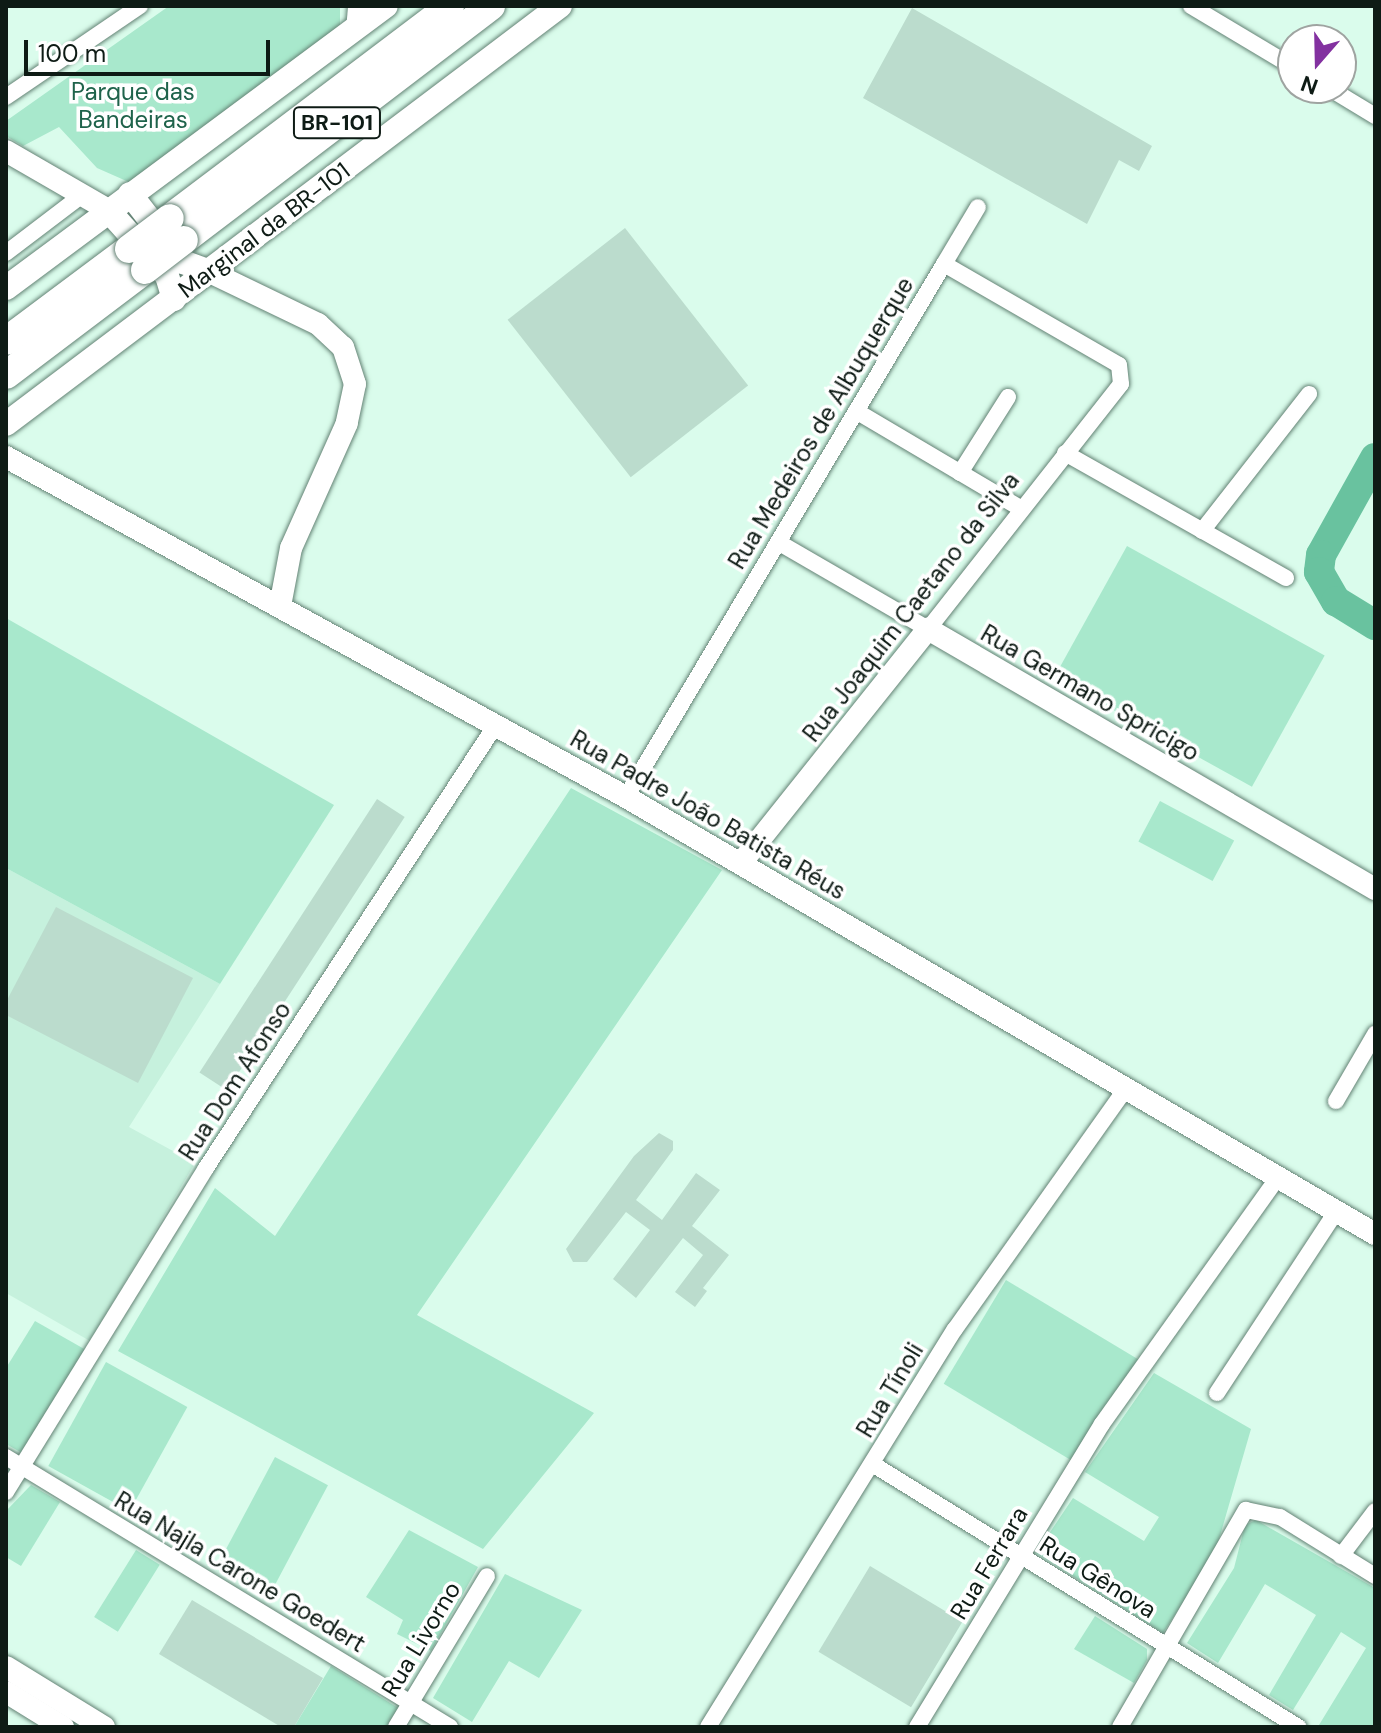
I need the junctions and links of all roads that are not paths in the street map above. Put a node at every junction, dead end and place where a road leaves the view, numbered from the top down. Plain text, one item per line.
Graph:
1 (111, 6) edge
2 (386, 6) edge
3 (450, 6) edge
4 (491, 6) edge
5 (560, 6) edge
6 (1191, 6) edge
7 (134, 11) edge
8 (355, 18) edge
9 (1277, 57) edge
10 (6, 97) edge
11 (1355, 104) edge
12 (1375, 116) edge
13 (6, 151) edge
14 (130, 194) junction
15 (82, 195) junction
16 (978, 207) dead end
17 (108, 210) junction
18 (177, 229) junction
19 (6, 253) edge
20 (137, 260) junction
21 (944, 264) junction
22 (210, 272) junction
23 (6, 288) edge
24 (174, 299) junction
25 (6, 341) edge
26 (6, 375) edge
27 (1121, 384) joint
28 (1309, 394) dead end
29 (1008, 397) dead end
30 (856, 411) junction
31 (6, 424) edge
32 (1065, 453) junction
33 (6, 457) edge
34 (960, 473) junction
35 (1022, 509) junction
36 (1202, 531) junction
37 (778, 542) junction
38 (1286, 578) dead end
39 (280, 606) junction
40 (928, 629) junction
41 (495, 726) junction
42 (626, 797) junction
43 (741, 863) junction
44 (1375, 889) edge
45 (1375, 1034) edge
46 (1369, 1057) edge
47 (1127, 1087) junction
48 (1336, 1101) dead end
49 (1278, 1177) junction
50 (1336, 1212) junction
51 (1375, 1234) edge
52 (1217, 1393) dead end
53 (6, 1457) edge
54 (874, 1465) junction
55 (24, 1469) junction
56 (6, 1492) edge
57 (1375, 1511) edge
58 (1341, 1556) junction
59 (1020, 1557) junction
60 (487, 1576) dead end
61 (1375, 1576) edge
62 (1167, 1648) junction
63 (6, 1667) edge
64 (6, 1692) edge
65 (410, 1703) junction
66 (63, 1727) edge
67 (104, 1727) edge
68 (396, 1727) edge
69 (450, 1727) edge
70 (708, 1727) edge
71 (917, 1727) edge
72 (1120, 1727) edge
73 (1299, 1727) edge

1 - 7 street
2 - 8 main road
3 - 18 highway, BR-101
4 - 18 highway, BR-101
5 - 22 main road, Marginal da BR-101
6 - 9 street
7 - 10 street
8 - 14 main road
11 - 12 street
13 - 15 main road
14 - 17 main road
14 - 22 main road
15 - 17 main road
15 - 19 street
16 - 21 street
17 - 23 main road
17 - 24 main road
18 - 20 highway, BR-101, bridge
20 - 25 highway, BR-101
20 - 26 highway, BR-101
21 - 27 street, Rua Medeiros de Albuquerque
21 - 30 street, Rua Medeiros de Albuquerque
22 - 24 main road, Marginal da BR-101
22 - 39 main road
24 - 31 main road, Marginal da BR-101
27 - 32 street, Rua Joaquim Caetano da Silva
28 - 36 street
29 - 34 street
30 - 34 street
30 - 37 street, Rua Medeiros de Albuquerque
32 - 35 street, Rua Joaquim Caetano da Silva
32 - 36 street
33 - 39 main road, Rua Padre João Batista Réus
34 - 35 street
35 - 40 street, Rua Joaquim Caetano da Silva
36 - 38 street
37 - 40 street, Rua Germano Spricigo
37 - 42 street, Rua Medeiros de Albuquerque
39 - 41 main road, Rua Padre João Batista Réus
40 - 43 main road, Rua Joaquim Caetano da Silva
40 - 44 main road, Rua Germano Spricigo
41 - 42 main road, Rua Padre João Batista Réus
41 - 55 street, Rua Dom Afonso
42 - 43 main road, Rua Padre João Batista Réus
43 - 47 main road, Rua Padre João Batista Réus
45 - 46 street
46 - 48 street
47 - 49 main road, Rua Padre João Batista Réus
47 - 54 street, Rua Tínoli
49 - 50 main road, Rua Padre João Batista Réus
49 - 59 street, Rua Ferrara
50 - 51 main road, Rua Padre João Batista Réus
50 - 52 street
53 - 55 street, Rua Najla Carone Goedert
54 - 59 street, Rua Gênova
54 - 70 street, Rua Tínoli
55 - 56 street, Rua Dom Afonso
55 - 65 street, Rua Najla Carone Goedert
57 - 58 street
58 - 61 street
58 - 62 street
59 - 62 street, Rua Gênova
59 - 71 street, Rua Ferrara
60 - 65 street, Rua Livorno
62 - 72 street
62 - 73 street, Rua Gênova
63 - 67 main road
64 - 66 main road
65 - 68 street, Rua Livorno
65 - 69 street, Rua Najla Carone Goedert

